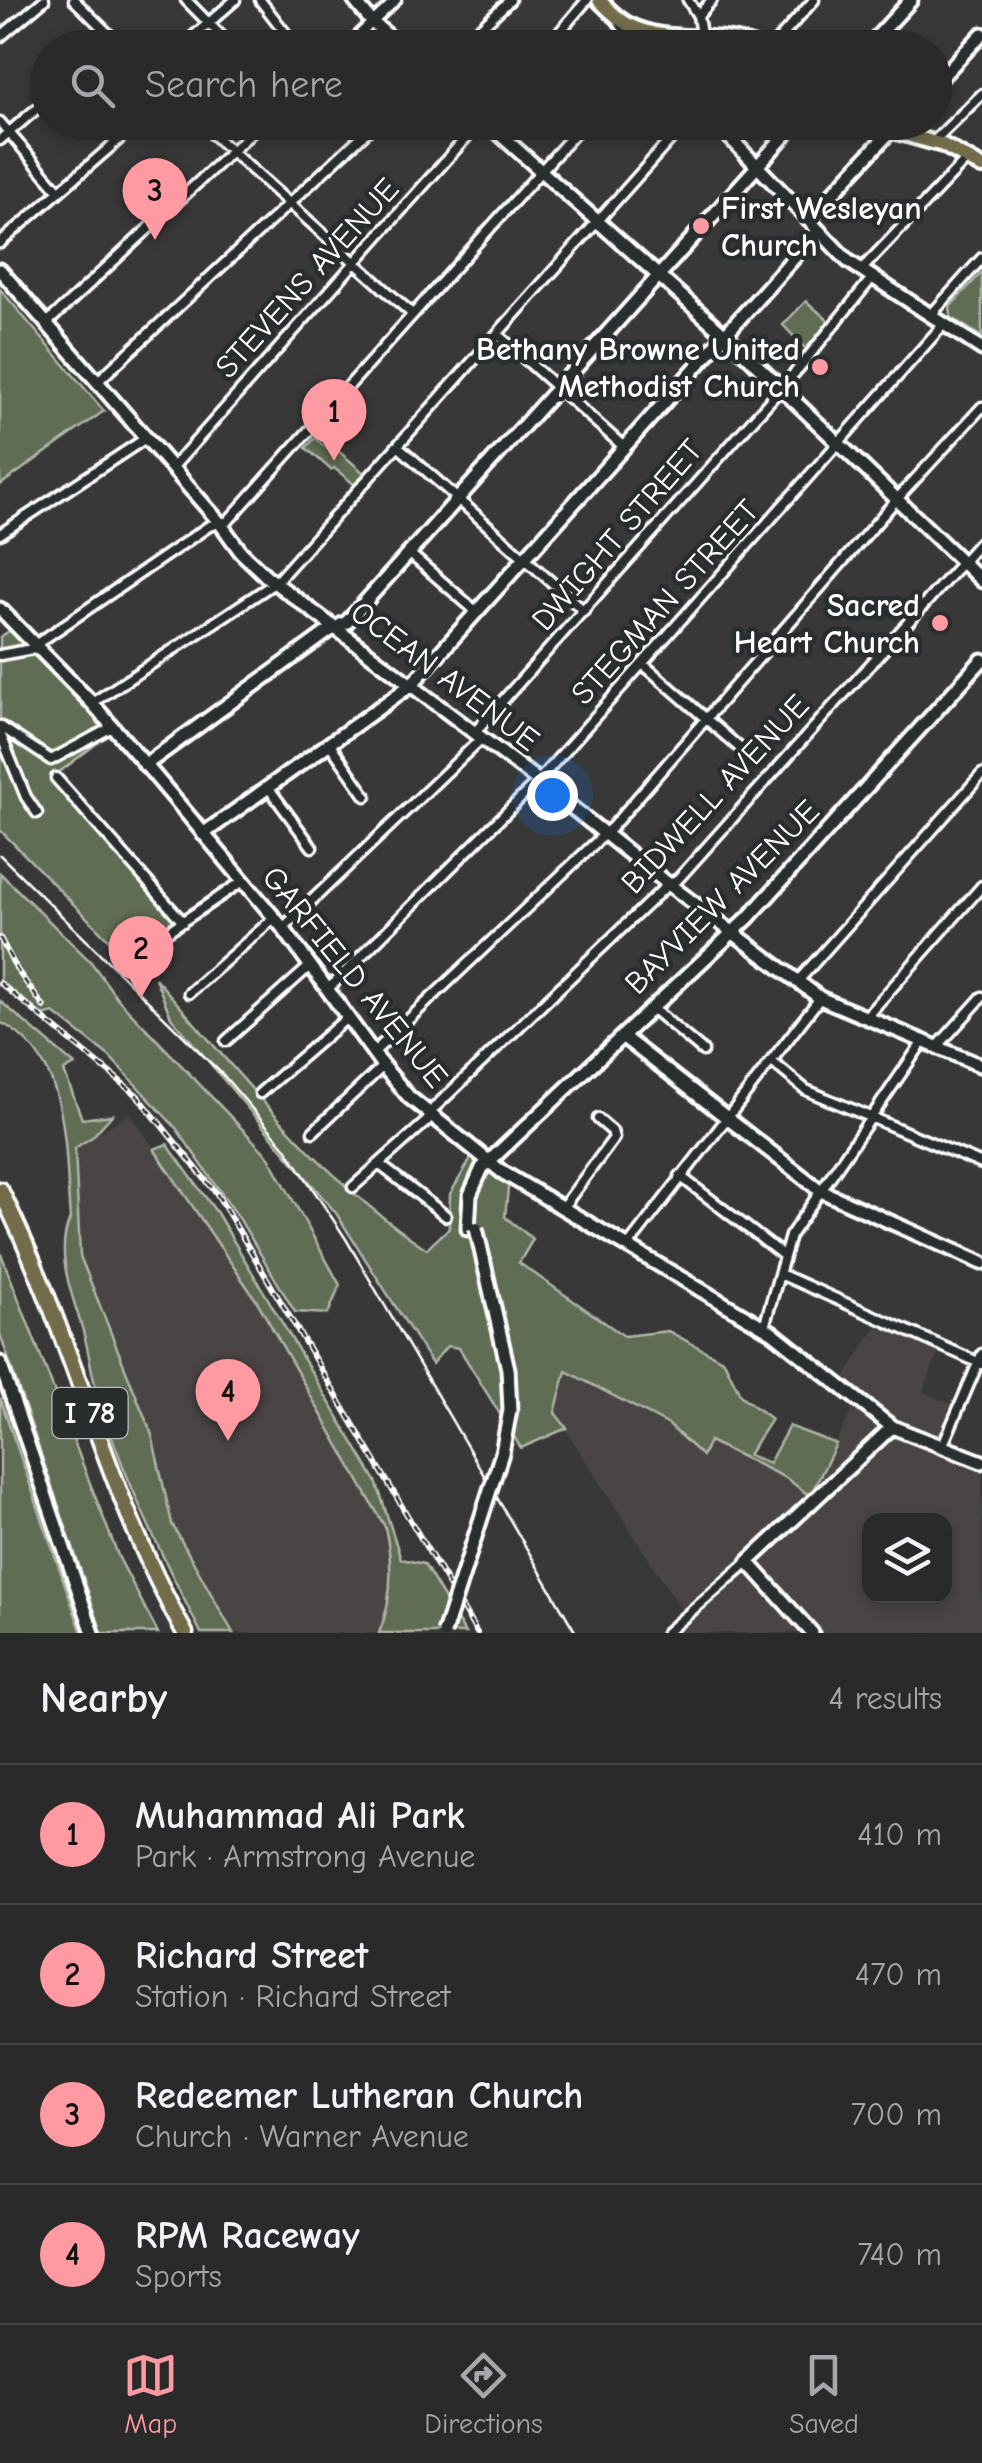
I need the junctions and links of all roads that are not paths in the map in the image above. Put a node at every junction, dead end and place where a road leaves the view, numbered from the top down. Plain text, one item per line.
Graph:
1 (44, 0) edge
2 (74, 0) edge
3 (186, 0) edge
4 (235, 0) edge
5 (260, 0) edge
6 (354, 0) edge
7 (396, 0) edge
8 (510, 0) edge
9 (587, 0) edge
10 (598, 0) edge
11 (688, 0) edge
12 (712, 0) edge
13 (814, 0) edge
14 (911, 0) edge
15 (698, 16) junction
16 (619, 20) junction
17 (207, 22) junction
18 (372, 22) junction
19 (105, 30) edge
20 (199, 30) edge
21 (215, 30) edge
22 (283, 30) edge
23 (364, 30) edge
24 (381, 30) edge
25 (478, 30) edge
26 (561, 30) edge
27 (626, 30) edge
28 (635, 30) edge
29 (701, 30) edge
30 (788, 30) edge
31 (884, 30) edge
32 (982, 34) edge
33 (0, 37) edge
34 (952, 66) edge
35 (982, 94) edge
36 (30, 114) edge
37 (0, 122) edge
38 (952, 123) edge
39 (9, 132) junction
40 (0, 140) edge
41 (118, 140) edge
42 (218, 140) edge
43 (244, 140) edge
44 (358, 140) edge
45 (467, 140) edge
46 (504, 140) edge
47 (568, 140) edge
48 (670, 140) edge
49 (732, 140) edge
50 (781, 140) edge
51 (883, 140) edge
52 (928, 140) edge
53 (933, 142) joint
54 (231, 153) junction
55 (968, 158) junction
56 (757, 167) junction
57 (982, 167) edge
58 (541, 171) junction
59 (60, 191) junction
60 (288, 204) junction
61 (808, 220) junction
62 (596, 222) junction
63 (818, 231) junction
64 (0, 243) edge
65 (982, 258) edge
66 (355, 263) junction
67 (0, 270) edge
68 (866, 274) junction
69 (658, 276) junction
70 (411, 314) junction
71 (930, 316) junction
72 (46, 324) junction
73 (944, 324) junction
74 (724, 334) junction
75 (498, 335) junction
76 (982, 349) edge
77 (97, 382) junction
78 (780, 388) junction
79 (556, 389) junction
80 (982, 407) edge
81 (146, 438) junction
82 (839, 444) junction
83 (398, 446) junction
84 (624, 447) junction
85 (172, 468) junction
86 (458, 499) junction
87 (897, 499) junction
88 (220, 523) junction
89 (0, 534) edge
90 (982, 540) edge
91 (410, 554) junction
92 (525, 559) junction
93 (962, 562) junction
94 (276, 582) junction
95 (982, 582) edge
96 (0, 609) edge
97 (584, 611) junction
98 (478, 613) junction
99 (336, 628) junction
100 (36, 646) junction
101 (0, 654) edge
102 (982, 660) edge
103 (644, 664) junction
104 (411, 685) junction
105 (92, 704) junction
106 (706, 719) junction
107 (112, 726) junction
108 (0, 730) edge
109 (478, 735) junction
110 (329, 743) junction
111 (742, 750) dead end
112 (146, 765) junction
113 (982, 774) edge
114 (56, 778) dead end
115 (538, 781) junction
116 (268, 786) junction
117 (366, 796) dead end
118 (37, 813) dead end
119 (604, 832) junction
120 (203, 834) junction
121 (312, 847) dead end
122 (243, 881) junction
123 (669, 884) junction
124 (982, 886) edge
125 (274, 918) junction
126 (183, 922) junction
127 (283, 928) junction
128 (732, 931) junction
129 (125, 960) dead end
130 (310, 966) junction
131 (798, 981) junction
132 (328, 988) junction
133 (189, 994) dead end
134 (982, 997) edge
135 (820, 998) junction
136 (652, 1008) junction
137 (348, 1017) junction
138 (866, 1018) junction
139 (622, 1036) junction
140 (924, 1040) junction
141 (226, 1041) dead end
142 (938, 1046) junction
143 (703, 1051) dead end
144 (373, 1052) junction
145 (771, 1061) junction
146 (383, 1066) junction
147 (982, 1066) edge
148 (260, 1093) dead end
149 (431, 1114) junction
150 (726, 1118) junction
151 (872, 1118) junction
152 (598, 1120) dead end
153 (312, 1132) dead end
154 (490, 1163) junction
155 (379, 1164) junction
156 (982, 1164) edge
157 (680, 1176) junction
158 (353, 1187) dead end
159 (0, 1190) edge
160 (820, 1192) junction
161 (562, 1207) junction
162 (0, 1210) edge
163 (446, 1216) dead end
164 (472, 1229) junction
165 (628, 1246) junction
166 (784, 1256) junction
167 (982, 1263) edge
168 (780, 1274) junction
169 (764, 1327) junction
170 (981, 1360) edge
171 (0, 1363) edge
172 (892, 1427) junction
173 (942, 1447) junction
174 (982, 1462) edge
175 (748, 1562) junction
176 (92, 1633) edge
177 (175, 1633) edge
178 (185, 1633) edge
179 (436, 1633) edge
180 (444, 1633) edge
181 (666, 1633) edge
182 (812, 1633) edge

1 - 33 street
2 - 19 street
3 - 17 street
4 - 17 street
5 - 22 street
6 - 18 street
7 - 18 street
8 - 25 street
9 - 26 street
10 - 16 main road
11 - 15 street
12 - 15 street
13 - 30 street
14 - 31 street
15 - 29 street
16 - 27 street
16 - 28 main road
17 - 20 street
17 - 21 street
18 - 23 street
18 - 24 street
32 - 34 street
35 - 38 street
36 - 39 street
37 - 39 street
39 - 40 street
39 - 59 street
41 - 59 street
42 - 54 street
43 - 54 street
44 - 60 street
45 - 66 street, STEVENS AVENUE
46 - 58 street
47 - 58 street
48 - 62 street
49 - 56 street
50 - 56 street
51 - 61 street
52 - 53 main road
53 - 55 main road
54 - 60 street
54 - 72 street
55 - 57 main road
55 - 68 street, DWIGHT STREET
56 - 61 street
56 - 69 street
58 - 62 street
58 - 70 street
59 - 64 street
60 - 66 street
60 - 77 street
61 - 63 street
62 - 69 street
62 - 75 street
63 - 68 street
63 - 74 street
65 - 71 street
66 - 70 street
66 - 85 street, STEVENS AVENUE
67 - 72 street, OCEAN AVENUE
68 - 71 street
68 - 78 street, DWIGHT STREET
69 - 74 street
69 - 79 street
70 - 88 street
71 - 73 street
72 - 77 street, OCEAN AVENUE
73 - 76 street
73 - 82 street, STEGMAN STREET
74 - 78 street
74 - 84 street
75 - 79 street
75 - 83 street
77 - 81 street, OCEAN AVENUE
78 - 82 street
78 - 97 street, DWIGHT STREET
79 - 84 street
79 - 86 street
80 - 87 street
81 - 85 street, OCEAN AVENUE
81 - 89 street
82 - 87 street
82 - 103 street, STEGMAN STREET
83 - 86 street
83 - 94 street
84 - 92 street
85 - 88 street, OCEAN AVENUE
86 - 91 street
86 - 92 street
87 - 93 street
87 - 106 street
88 - 94 street, OCEAN AVENUE
88 - 100 street
90 - 93 street, BIDWELL AVENUE
91 - 98 street
91 - 99 street
92 - 97 street
92 - 98 street
93 - 95 street
93 - 123 street, BIDWELL AVENUE
94 - 99 street, OCEAN AVENUE
94 - 105 street
96 - 100 street, GARFIELD AVENUE
97 - 109 street, DWIGHT STREET
98 - 104 street
99 - 104 street, OCEAN AVENUE
99 - 112 street
100 - 101 street
100 - 105 street, GARFIELD AVENUE
102 - 128 street, BAYVIEW AVENUE
103 - 106 street
103 - 115 street, STEGMAN STREET
104 - 109 street, OCEAN AVENUE
104 - 110 street
105 - 107 street, GARFIELD AVENUE
106 - 111 street
106 - 119 street
107 - 108 street
107 - 112 street, GARFIELD AVENUE
108 - 118 street
109 - 115 street, OCEAN AVENUE
109 - 127 street, DWIGHT STREET
110 - 116 street
110 - 117 street
112 - 120 street, GARFIELD AVENUE
113 - 131 street
114 - 126 street
115 - 119 street, OCEAN AVENUE
115 - 132 street, STEGMAN STREET
116 - 120 street
116 - 121 street
119 - 123 street, OCEAN AVENUE
119 - 144 street
120 - 122 street, GARFIELD AVENUE
122 - 125 street, GARFIELD AVENUE
122 - 126 street
123 - 128 street, OCEAN AVENUE
123 - 149 street, BIDWELL AVENUE
124 - 138 street
125 - 127 street, GARFIELD AVENUE
125 - 133 street
126 - 129 street
127 - 130 street, GARFIELD AVENUE
128 - 131 street, OCEAN AVENUE
128 - 136 street, BAYVIEW AVENUE
130 - 132 street, GARFIELD AVENUE
130 - 141 street
131 - 135 street, OCEAN AVENUE
132 - 137 street, GARFIELD AVENUE
134 - 142 street
135 - 138 street, OCEAN AVENUE
135 - 145 street
136 - 139 street, BAYVIEW AVENUE
136 - 143 street
137 - 144 street, GARFIELD AVENUE
137 - 148 street
138 - 140 street, OCEAN AVENUE
139 - 150 street
139 - 154 street, BAYVIEW AVENUE
140 - 142 street, OCEAN AVENUE
140 - 151 street
142 - 147 street, OCEAN AVENUE
144 - 146 street, GARFIELD AVENUE
145 - 150 street
145 - 151 street
146 - 149 street, GARFIELD AVENUE
146 - 153 street
149 - 154 street, GARFIELD AVENUE
149 - 155 street, BIDWELL AVENUE
150 - 157 street
150 - 160 street
151 - 156 street
151 - 160 street
152 - 161 street
154 - 161 street, GARFIELD AVENUE
154 - 164 street
155 - 158 street, BIDWELL AVENUE
155 - 163 street
157 - 165 street
157 - 166 street
159 - 178 highway, I 78
160 - 166 street
160 - 167 street
161 - 165 street, GARFIELD AVENUE
162 - 177 highway, I 78
164 - 179 street, bridge
164 - 180 street, bridge
165 - 169 street, GARFIELD AVENUE
166 - 168 street
168 - 169 street
168 - 170 street
169 - 172 street, GARFIELD AVENUE
170 - 173 street
171 - 176 street
172 - 173 street, GARFIELD AVENUE
172 - 175 street
173 - 174 street, GARFIELD AVENUE
175 - 181 street
175 - 182 street

